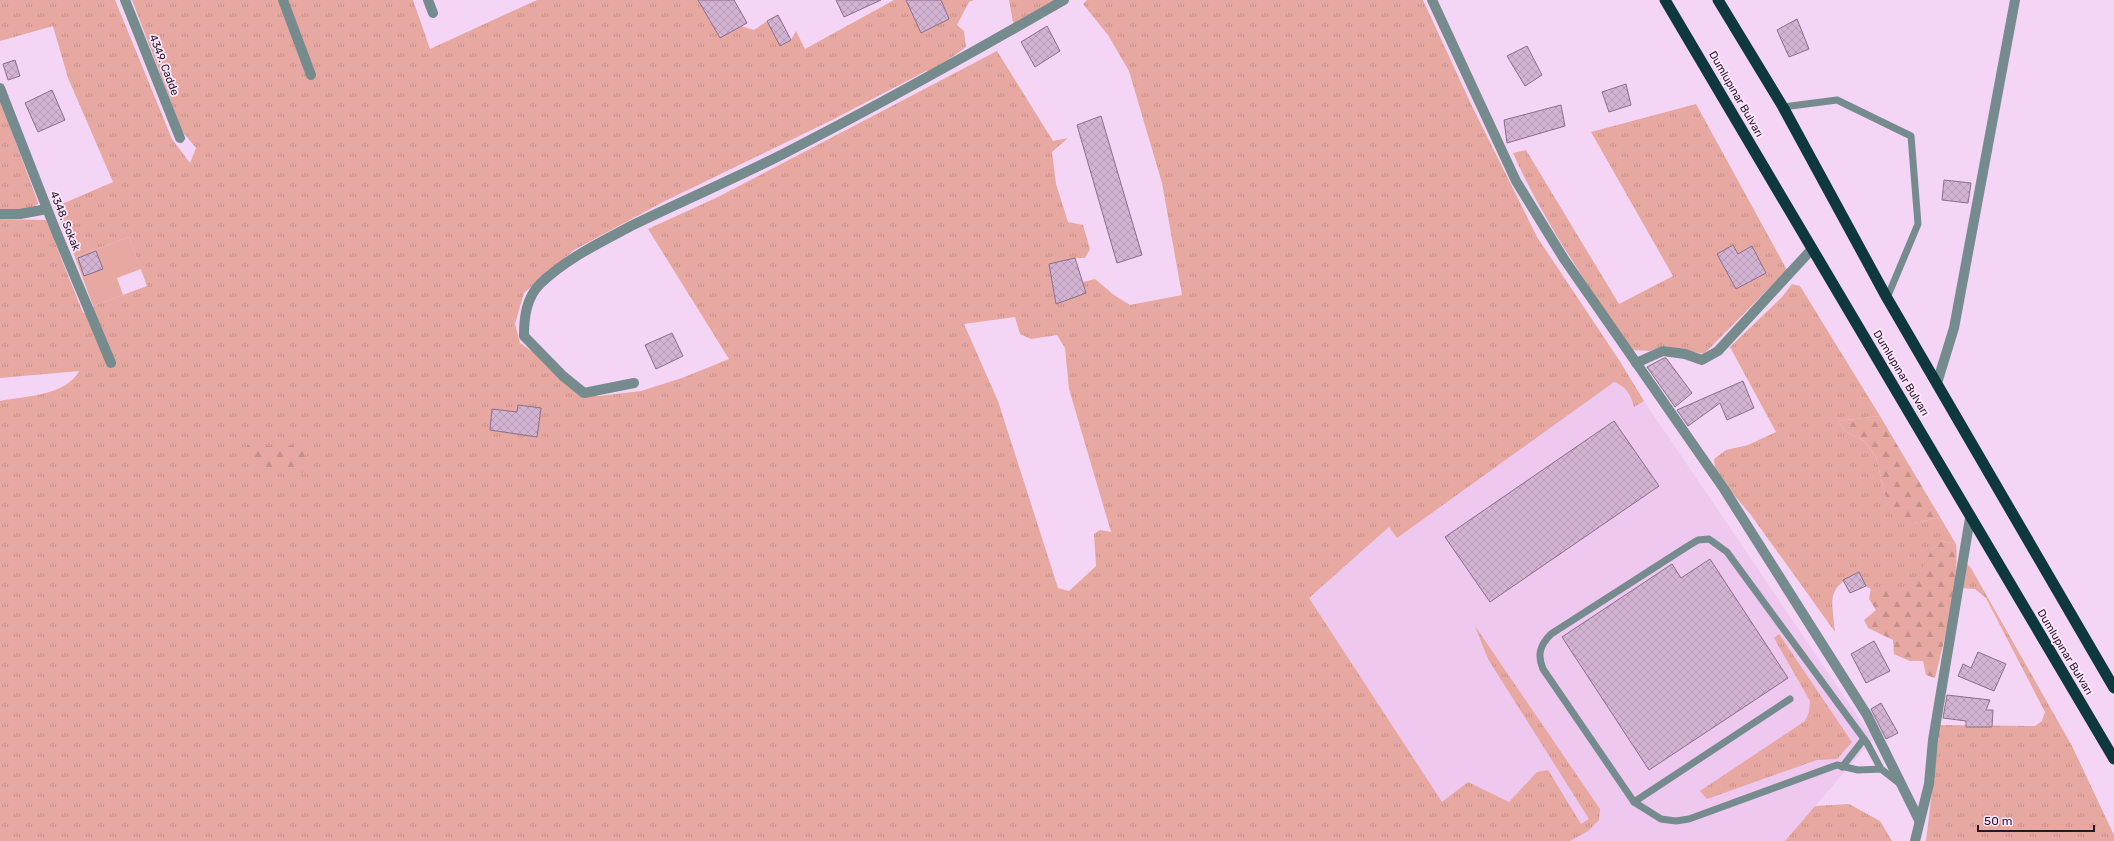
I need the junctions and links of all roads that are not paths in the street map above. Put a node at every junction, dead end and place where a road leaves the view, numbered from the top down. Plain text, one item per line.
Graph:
1 (125, 0) edge
2 (283, 0) edge
3 (428, 0) edge
4 (1064, 0) edge
5 (1432, 0) edge
6 (1665, 0) edge
7 (1718, 0) edge
8 (2015, 0) edge
9 (433, 13) dead end
10 (311, 75) dead end
11 (0, 88) edge
12 (1783, 107) junction
13 (180, 138) dead end
14 (47, 209) junction
15 (0, 214) edge
16 (1812, 249) junction
17 (1887, 298) junction
18 (111, 363) dead end
19 (1636, 363) junction
20 (634, 383) dead end
21 (1937, 383) junction
22 (1970, 518) junction
23 (2114, 688) edge
24 (1790, 699) dead end
25 (1864, 739) junction
26 (2114, 759) edge
27 (1842, 767) junction
28 (1881, 769) junction
29 (1901, 784) junction
30 (1634, 802) junction
31 (1919, 820) junction
32 (1915, 841) edge

1 - 13 street, 4349. Cadde
2 - 10 street
3 - 9 street
4 - 20 street
5 - 19 street
6 - 16 highway, Dumlupınar Bulvarı
7 - 12 highway
8 - 21 street
11 - 14 street, 4348. Sokak
12 - 17 highway
12 - 17 lane
14 - 15 street
14 - 18 street, 4348. Sokak
16 - 19 street
16 - 22 highway, Dumlupınar Bulvarı
17 - 21 highway
19 - 29 street
21 - 23 highway
22 - 26 highway, Dumlupınar Bulvarı
22 - 31 street
24 - 30 lane
25 - 27 lane
25 - 28 lane
25 - 30 lane
27 - 28 lane
27 - 30 lane
28 - 29 lane
29 - 31 street
31 - 32 street

